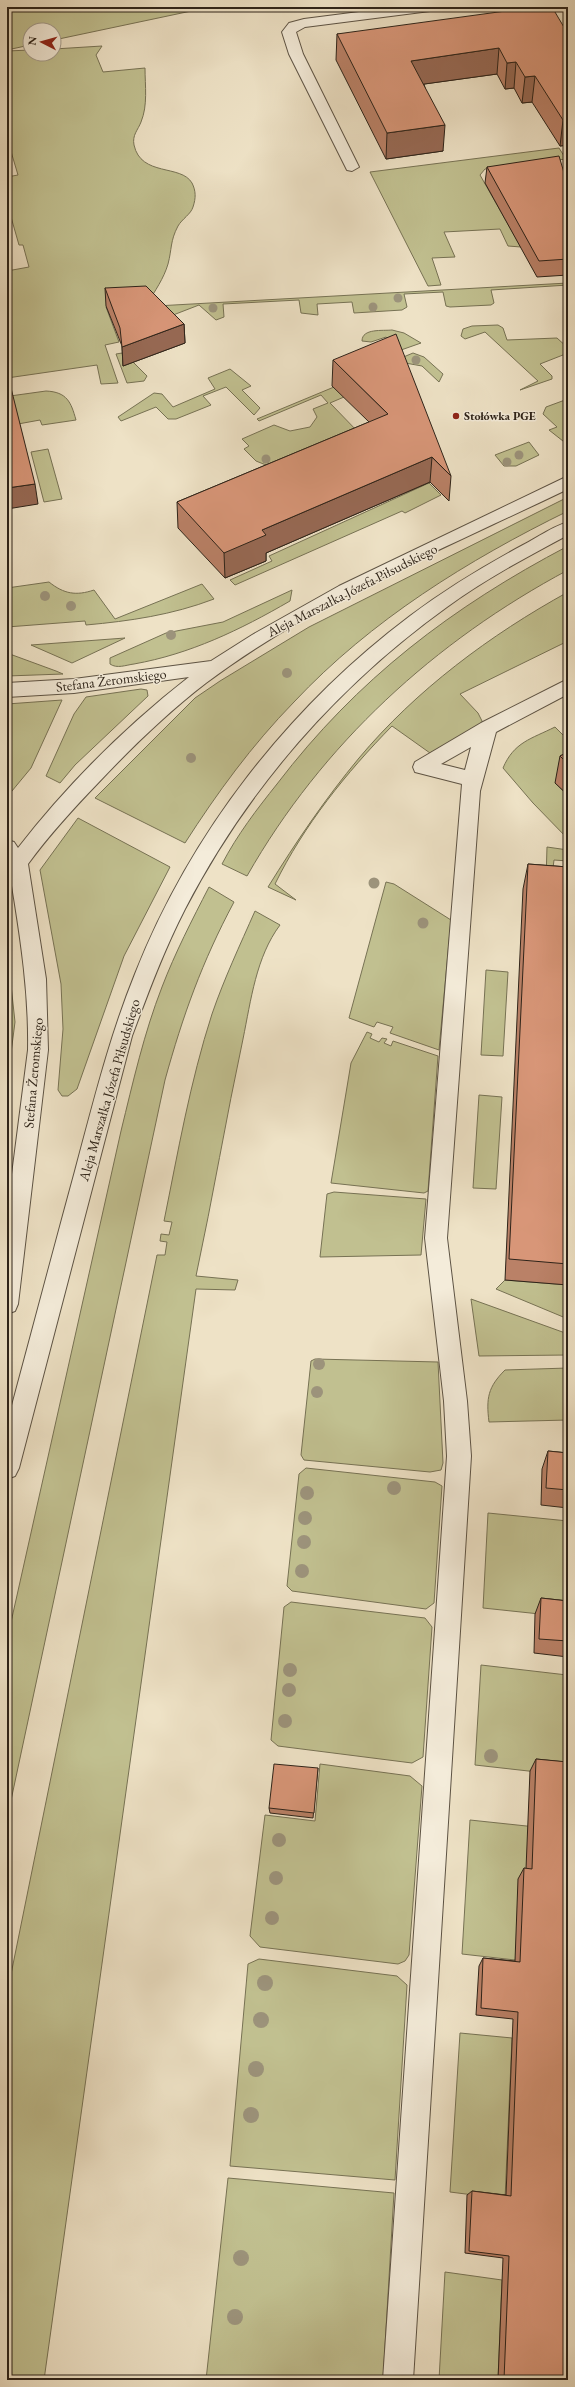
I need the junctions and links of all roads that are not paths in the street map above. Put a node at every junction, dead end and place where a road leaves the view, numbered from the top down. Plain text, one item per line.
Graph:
1 (430, 7) edge
2 (352, 167) dead end
3 (568, 482) edge
4 (568, 528) edge
5 (216, 667) junction
6 (568, 686) edge
7 (7, 690) edge
8 (488, 728) junction
9 (473, 779) junction
10 (12, 855) edge
11 (7, 880) edge
12 (7, 1304) edge
13 (7, 1468) edge
14 (398, 2380) edge

1 - 2 street
3 - 5 street, Aleja Marszałka Józefa Piłsudskiego
4 - 13 street, Aleja Marszałka Józefa Piłsudskiego
5 - 7 street, Stefana Żeromskiego
5 - 10 street, Aleja Marszałka Józefa Piłsudskiego
6 - 8 street
8 - 9 street
8 - 9 street
9 - 14 street
10 - 11 street, Aleja Marszałka Józefa Piłsudskiego
10 - 12 street, Stefana Żeromskiego

